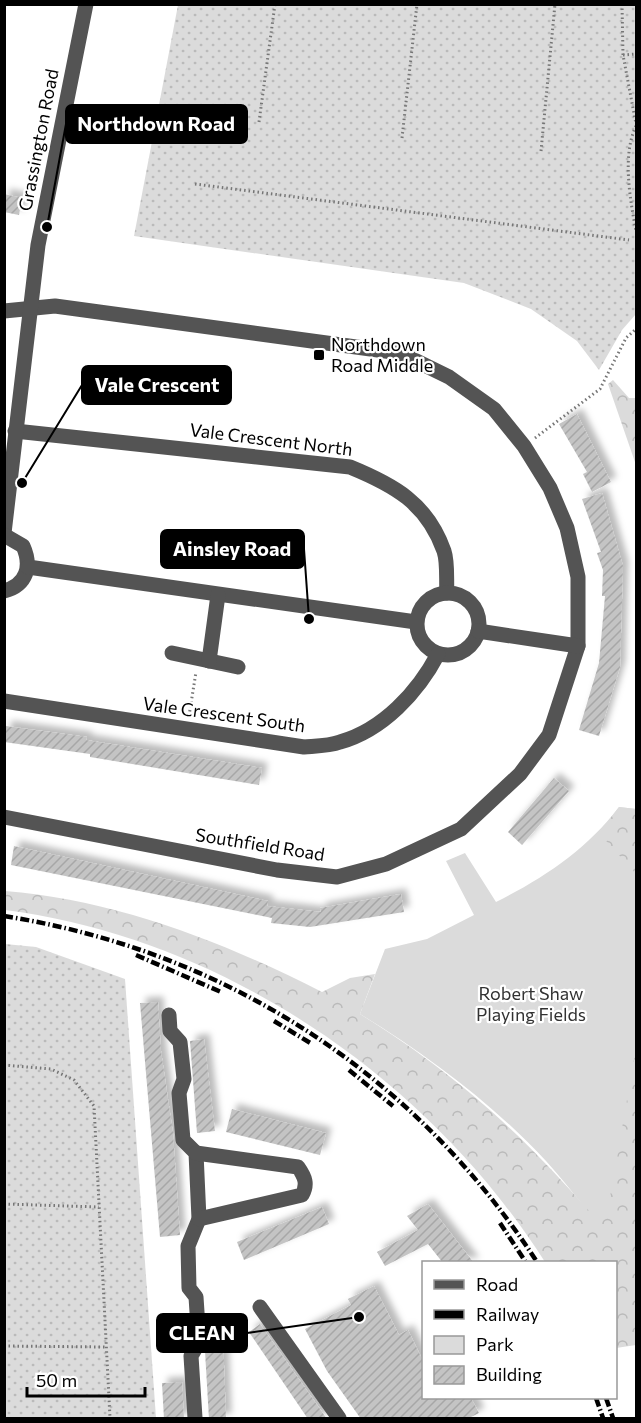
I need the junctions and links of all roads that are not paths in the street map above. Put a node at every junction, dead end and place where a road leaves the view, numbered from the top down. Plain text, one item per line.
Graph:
1 (86, 4) edge
2 (30, 309) junction
3 (4, 311) edge
4 (15, 431) junction
5 (4, 534) edge
6 (28, 567) junction
7 (4, 591) edge
8 (447, 593) junction
9 (218, 595) junction
10 (416, 622) junction
11 (478, 631) junction
12 (578, 646) junction
13 (172, 653) dead end
14 (438, 654) junction
15 (204, 660) junction
16 (238, 667) dead end
17 (4, 701) edge
18 (4, 816) edge
19 (169, 1015) dead end
20 (196, 1153) junction
21 (199, 1219) junction
22 (260, 1307) dead end
23 (195, 1419) edge
24 (339, 1419) edge

1 - 2 street, Grassington Road
2 - 3 street, Southfield Road
2 - 4 street, Grassington Road
2 - 12 street, Southfield Road
4 - 5 street, Grassington Road
4 - 8 street, Vale Crescent North
5 - 6 street
6 - 7 street
6 - 9 street
8 - 10 street
8 - 11 street
9 - 10 street
9 - 15 street
10 - 14 street
11 - 12 street
11 - 14 street
12 - 18 street, Southfield Road
13 - 15 street
14 - 17 street, Vale Crescent South
15 - 16 street
19 - 20 street
20 - 21 street
20 - 21 street
21 - 23 street
22 - 24 street

